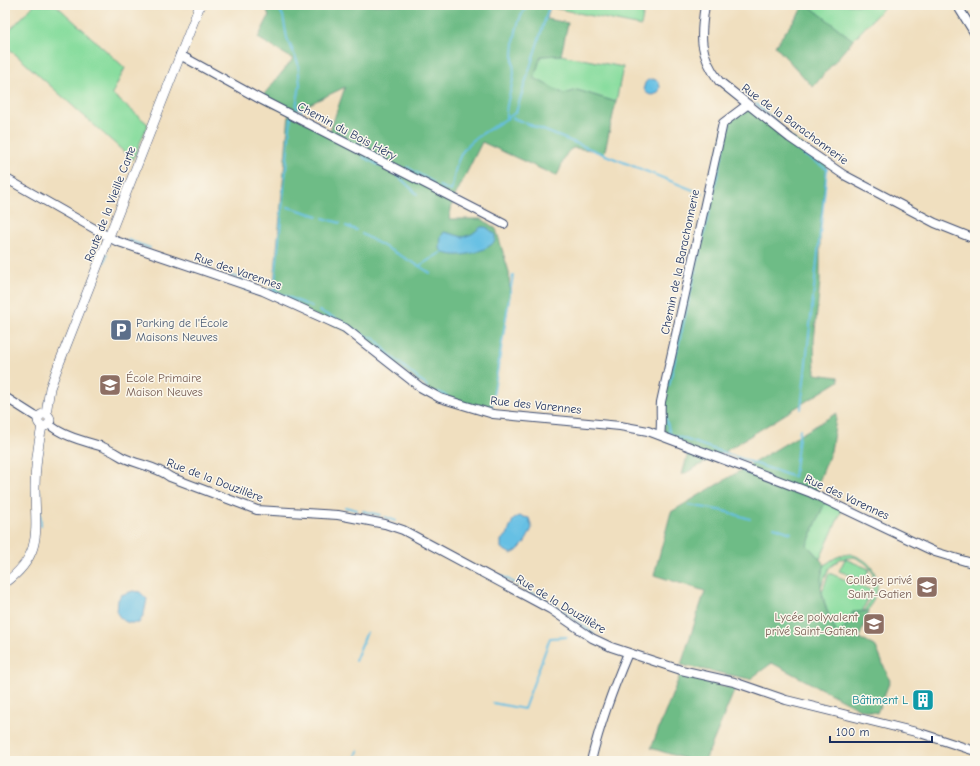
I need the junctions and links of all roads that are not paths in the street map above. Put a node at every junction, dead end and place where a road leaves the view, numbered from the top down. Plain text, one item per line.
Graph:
1 (200, 5) edge
2 (705, 5) edge
3 (958, 5) edge
4 (975, 34) edge
5 (180, 55) junction
6 (747, 105) junction
7 (5, 178) edge
8 (504, 224) dead end
9 (109, 238) junction
10 (975, 239) edge
11 (5, 397) edge
12 (44, 420) junction
13 (660, 435) junction
14 (975, 564) edge
15 (5, 583) edge
16 (628, 653) junction
17 (975, 751) edge
18 (591, 761) edge

1 - 5 street, Route de la Vieille Carte
2 - 6 street, Rue de la Barachonnerie
3 - 4 street
5 - 8 street, Chemin du Bois Héry
5 - 9 street, Route de la Vieille Carte
6 - 10 street, Rue de la Barachonnerie
6 - 13 street, Chemin de la Barachonnerie
7 - 9 street, Rue des Varennes
9 - 12 street, Route de la Vieille Carte
9 - 13 street, Rue des Varennes
11 - 12 street, Rue de la Douzillère
12 - 15 street, Route de la Vieille Carte
12 - 16 street, Rue de la Douzillère
13 - 14 street, Rue des Varennes
16 - 17 street, Rue de la Douzillère
16 - 18 street

